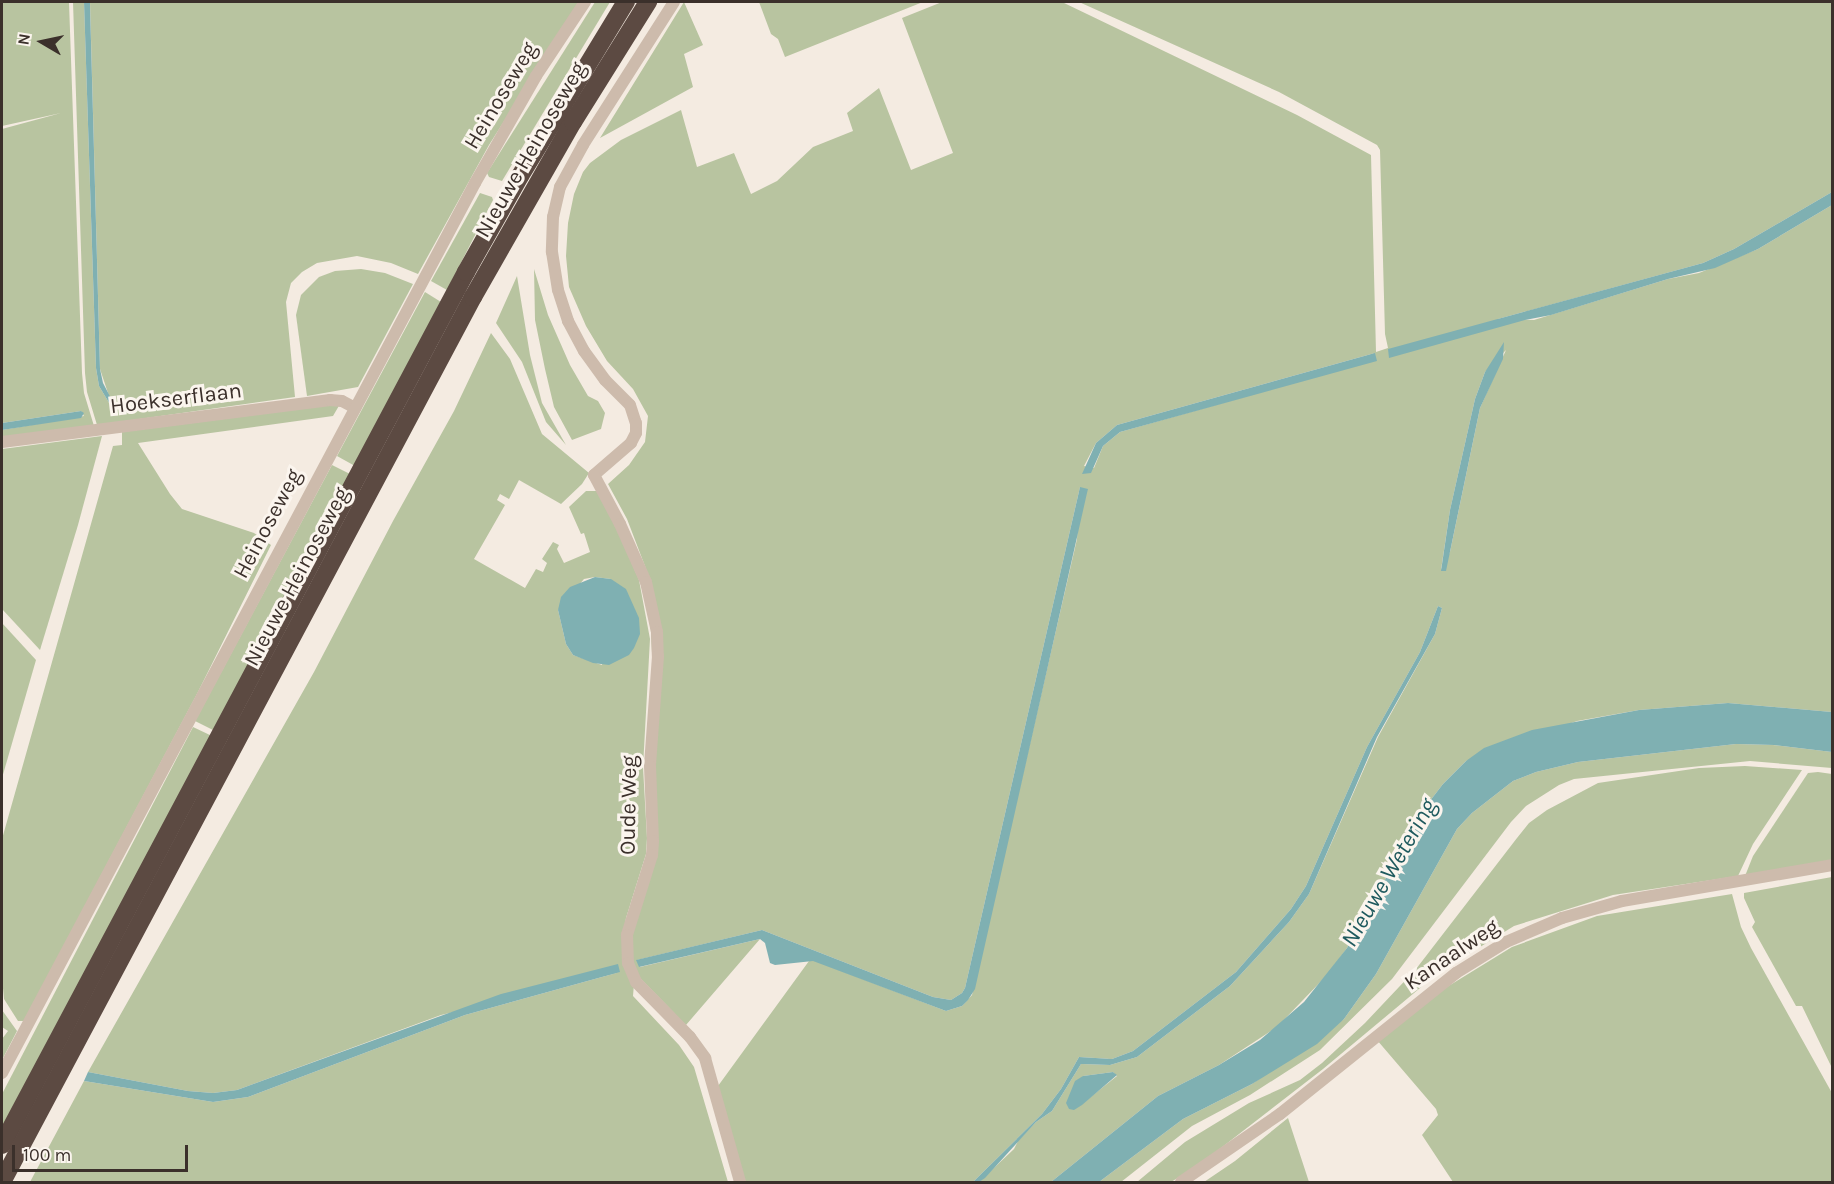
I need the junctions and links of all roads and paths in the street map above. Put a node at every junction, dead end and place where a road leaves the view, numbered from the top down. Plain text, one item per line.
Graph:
1 (585, 2) edge
2 (626, 2) edge
3 (648, 2) edge
4 (674, 2) edge
5 (355, 408) junction
6 (2, 442) edge
7 (1833, 865) edge
8 (2, 1073) edge
9 (2, 1145) edge
10 (2, 1182) edge
11 (740, 1182) edge
12 (1181, 1182) edge

1 - 5 street, Heinoseweg
2 - 9 highway, Nieuwe Heinoseweg
3 - 10 highway, Nieuwe Heinoseweg
4 - 11 street, Oude Weg
5 - 6 street, Hoekserflaan
5 - 8 street, Heinoseweg
7 - 12 street, Kanaalweg

